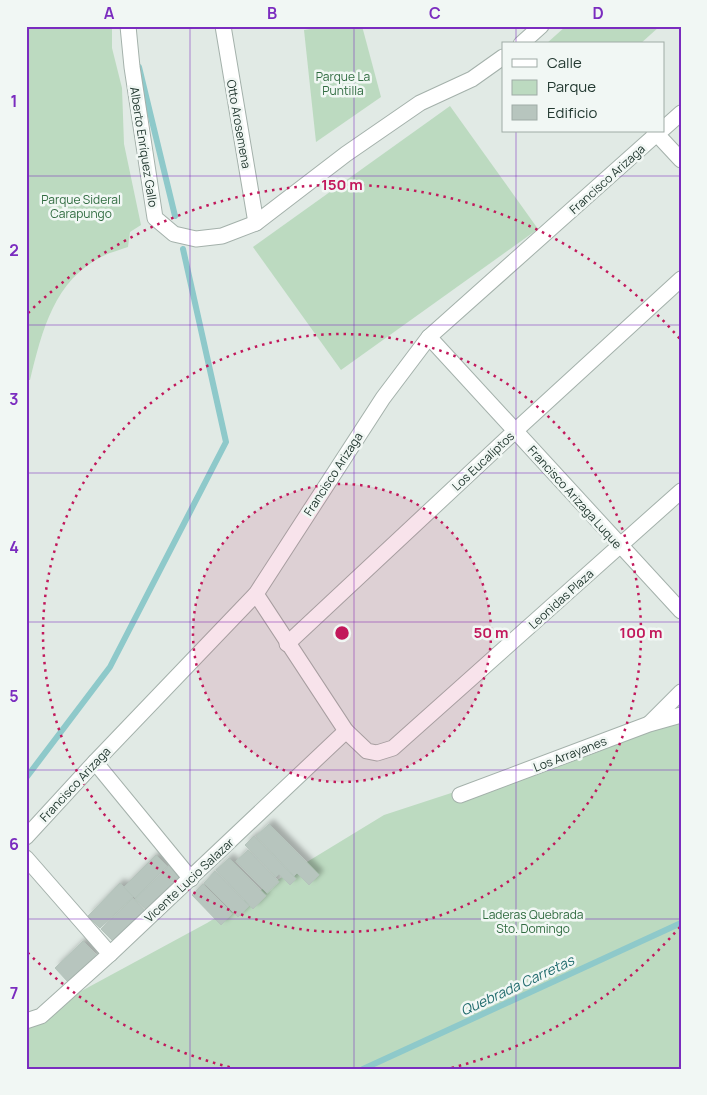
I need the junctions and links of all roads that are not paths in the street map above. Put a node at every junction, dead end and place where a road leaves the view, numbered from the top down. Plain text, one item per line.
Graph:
1 (128, 26) edge
2 (223, 26) edge
3 (541, 26) edge
4 (522, 42) edge
5 (502, 58) edge
6 (681, 113) edge
7 (664, 127) edge
8 (658, 132) edge
9 (660, 132) edge
10 (681, 160) edge
11 (256, 223) junction
12 (681, 279) edge
13 (429, 337) junction
14 (515, 431) junction
15 (681, 491) edge
16 (620, 546) junction
17 (256, 594) junction
18 (681, 611) edge
19 (287, 644) junction
20 (681, 692) edge
21 (681, 715) edge
22 (649, 724) junction
23 (346, 731) junction
24 (95, 762) junction
25 (460, 795) dead end
26 (26, 837) edge
27 (26, 858) edge
28 (191, 880) junction
29 (110, 954) junction
30 (26, 1021) edge

1 - 11 street, Alberto Enríquez Gallo
2 - 11 street, Otto Arosemena
3 - 4 street
5 - 11 street, Alberto Enríquez Gallo
6 - 7 street, Francisco Arizaga
8 - 13 street, Francisco Arizaga
9 - 10 street
12 - 14 street, Los Eucaliptos
13 - 14 street, Francisco Arizaga Luque
13 - 17 street, Francisco Arizaga
14 - 16 street, Francisco Arizaga Luque
14 - 19 street, Los Eucaliptos
15 - 16 street, Leonidas Plaza
16 - 18 street, Francisco Arizaga Luque
16 - 23 street, Leonidas Plaza
17 - 19 street
17 - 24 street, Francisco Arizaga
19 - 23 street
20 - 22 street
21 - 22 street, Los Arrayanes
22 - 25 street, Los Arrayanes
23 - 28 street, Vicente Lucio Salazar
24 - 26 street, Francisco Arizaga
24 - 28 street
27 - 29 street
28 - 29 street, Vicente Lucio Salazar
29 - 30 street, Vicente Lucio Salazar

